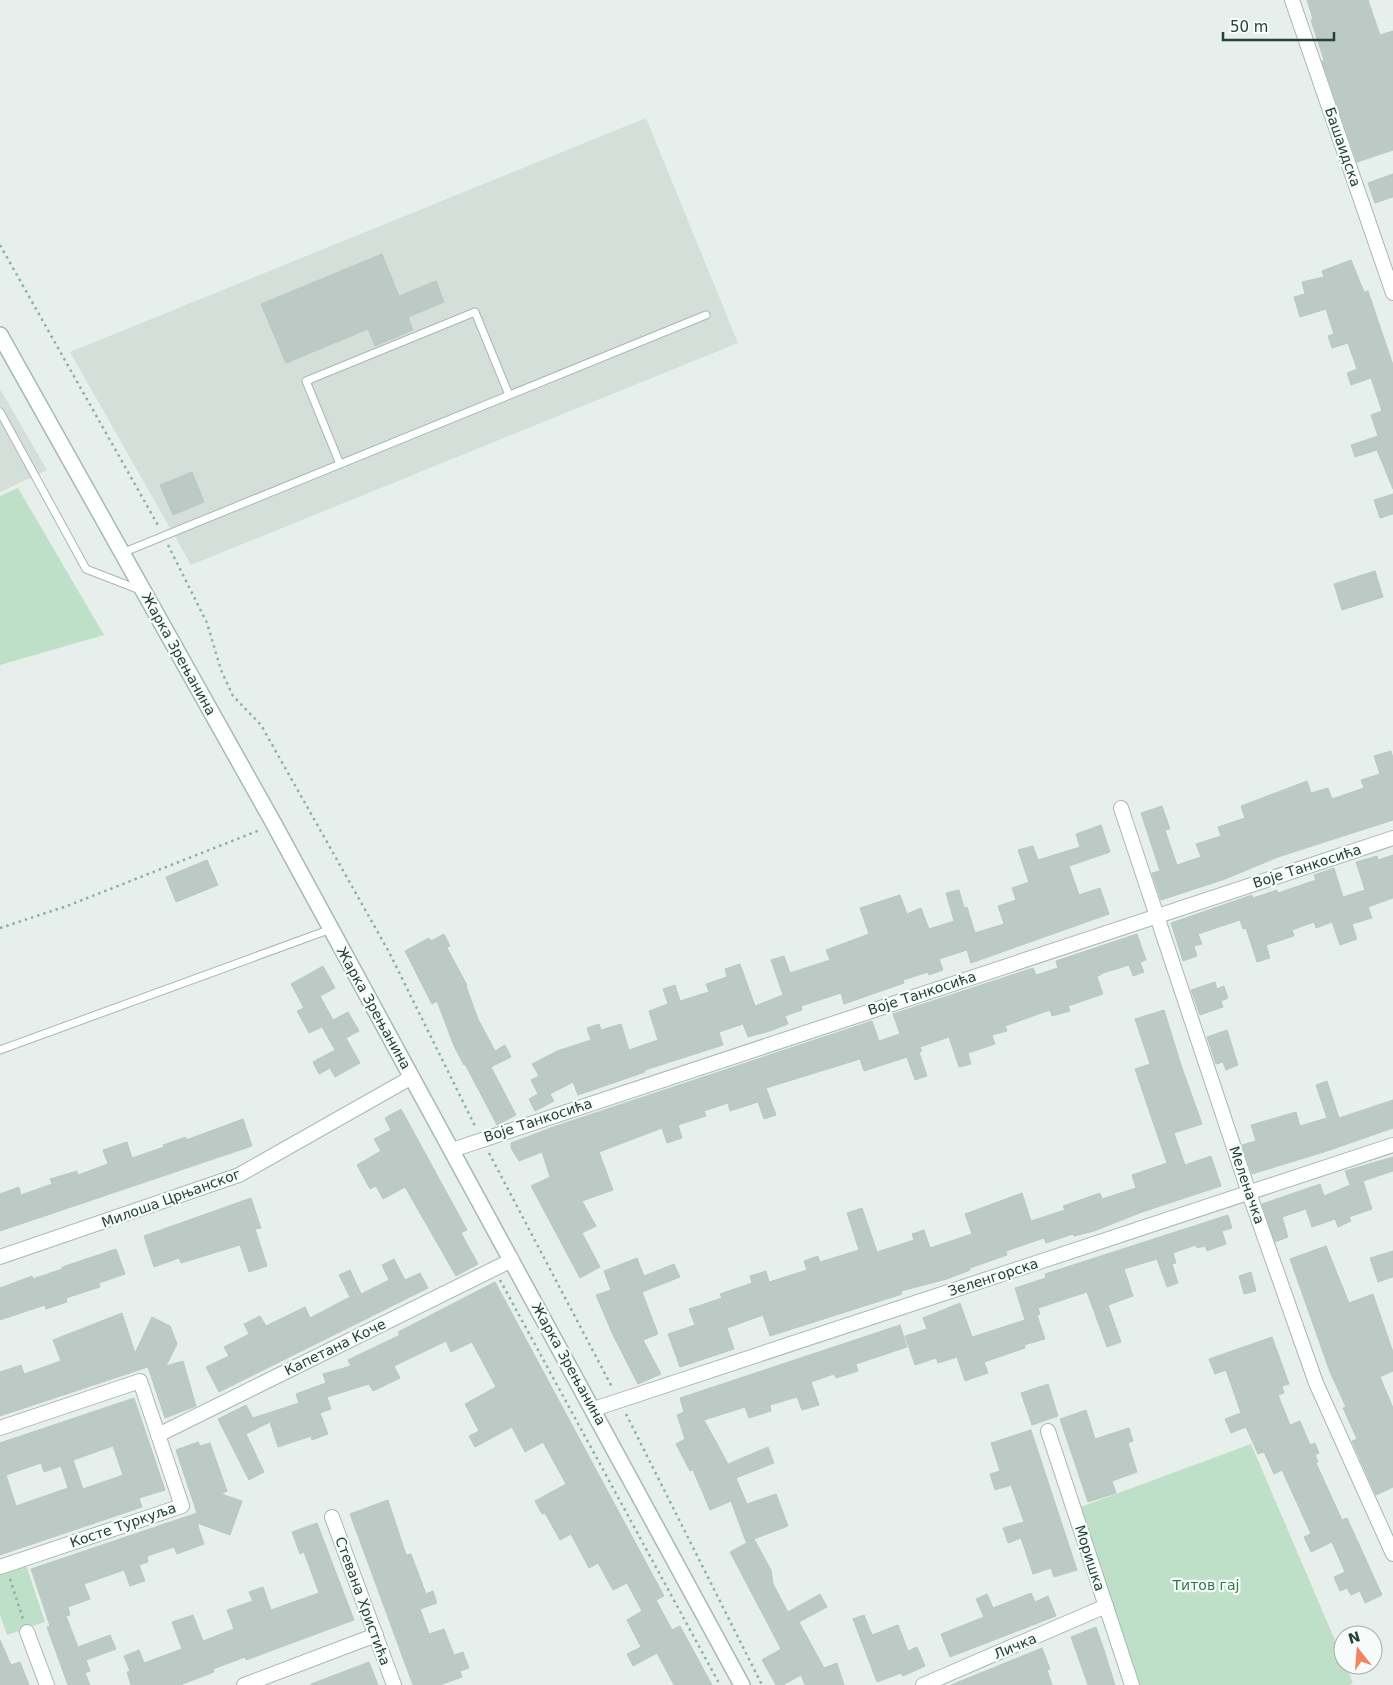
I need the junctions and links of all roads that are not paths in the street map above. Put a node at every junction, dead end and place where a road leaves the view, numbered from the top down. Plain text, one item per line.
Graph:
1 (1292, 0) edge
2 (1393, 293) edge
3 (706, 315) dead end
4 (0, 335) edge
5 (509, 395) junction
6 (0, 412) edge
7 (340, 464) junction
8 (122, 553) junction
9 (144, 592) junction
10 (1121, 808) dead end
11 (1393, 838) edge
12 (1157, 916) junction
13 (331, 929) junction
14 (0, 1050) edge
15 (412, 1077) junction
16 (1393, 1145) edge
17 (452, 1150) junction
18 (1249, 1193) junction
19 (0, 1257) edge
20 (512, 1260) junction
21 (594, 1409) junction
22 (0, 1428) edge
23 (1048, 1432) dead end
24 (158, 1435) junction
25 (332, 1517) dead end
26 (1393, 1554) edge
27 (3, 1566) edge
28 (1106, 1606) junction
29 (27, 1632) road end
30 (376, 1635) junction
31 (48, 1685) edge
32 (244, 1685) edge
33 (394, 1685) edge
34 (742, 1685) edge
35 (923, 1685) edge
36 (1132, 1685) edge

1 - 2 street, Башаидска
3 - 5 lane
4 - 8 main road, Жарка Зрењанина
5 - 7 lane
5 - 7 lane
6 - 9 lane
7 - 8 lane
8 - 9 main road, Жарка Зрењанина
9 - 13 main road, Жарка Зрењанина
10 - 12 street, Меленачка
11 - 12 street, Воје Танкосића
12 - 17 street, Воје Танкосића
12 - 18 street, Меленачка
13 - 14 lane
13 - 15 main road, Жарка Зрењанина
15 - 17 main road, Жарка Зрењанина
15 - 19 street, Милоша Црњанског
16 - 18 street, Зеленгорска
17 - 20 main road, Жарка Зрењанина
18 - 21 street, Зеленгорска
18 - 26 street, Меленачка
20 - 21 main road, Жарка Зрењанина
20 - 24 street, Капетана Коче
21 - 34 main road, Жарка Зрењанина
22 - 24 street, Косте Туркуља
23 - 28 street, Моришка
24 - 27 street, Косте Туркуља
25 - 30 street, Стевана Христића
28 - 35 street, Личка
28 - 36 street, Моришка
29 - 31 street
30 - 32 street
30 - 33 street, Стевана Христића

